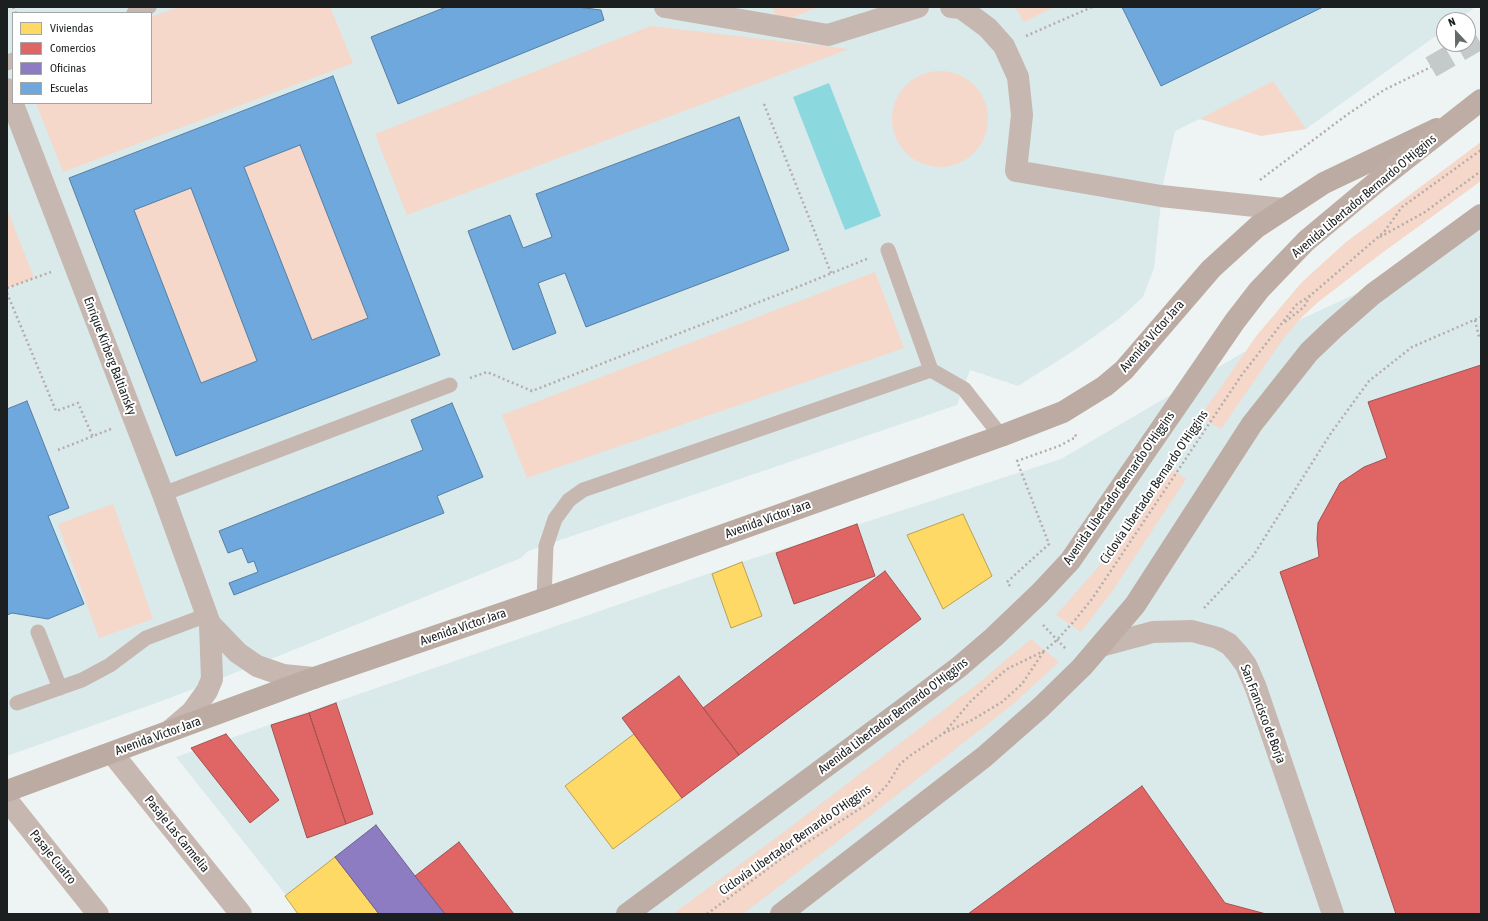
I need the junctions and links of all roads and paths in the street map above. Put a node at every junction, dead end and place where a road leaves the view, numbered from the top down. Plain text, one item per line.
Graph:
1 (149, 7) edge
2 (665, 7) edge
3 (918, 7) edge
4 (958, 7) edge
5 (1092, 7) edge
6 (136, 12) edge
7 (1004, 46) junction
8 (1431, 67) tunnel mouth
9 (7, 89) edge
10 (1481, 100) edge
11 (12, 102) edge
12 (13, 104) edge
13 (764, 104) dead end
14 (1454, 120) junction
15 (1481, 150) edge
16 (1481, 171) edge
17 (1231, 202) junction
18 (1283, 209) junction
19 (1481, 215) edge
20 (1376, 239) junction
21 (888, 250) dead end
22 (863, 260) dead end
23 (74, 263) junction
24 (831, 273) junction
25 (7, 288) edge
26 (7, 293) edge
27 (1311, 295) junction
28 (1481, 317) edge
29 (1475, 320) junction
30 (1276, 331) junction
31 (1481, 336) edge
32 (931, 370) junction
33 (488, 372) dead end
34 (450, 385) dead end
35 (1063, 412) junction
36 (1001, 436) junction
37 (58, 450) dead end
38 (163, 494) junction
39 (544, 599) junction
40 (1025, 608) junction
41 (209, 620) junction
42 (1192, 631) junction
43 (38, 632) dead end
44 (1057, 640) junction
45 (1101, 646) junction
46 (1044, 650) junction
47 (1082, 667) junction
48 (314, 678) junction
49 (60, 688) junction
50 (17, 703) dead end
51 (169, 732) junction
52 (944, 733) junction
53 (112, 753) junction
54 (7, 791) edge
55 (7, 800) edge
56 (98, 914) edge
57 (241, 914) edge
58 (627, 914) edge
59 (707, 914) edge
60 (781, 914) edge
61 (1333, 914) edge

1 - 6 lane
2 - 3 street
4 - 7 street
5 - 7 path
7 - 17 street
8 - 17 path
9 - 11 street, Enrique Kirberg Baltiansky
10 - 14 main road, Avenida Libertador Bernardo O'Higgins
12 - 23 street, Enrique Kirberg Baltiansky
13 - 24 path
14 - 18 main road, Avenida Víctor Jara
14 - 40 main road, Avenida Libertador Bernardo O'Higgins
15 - 20 path, Ciclovía Libertador Bernardo O'Higgins
16 - 20 path, Ciclovía Libertador Bernardo O'Higgins
17 - 18 street
18 - 35 main road, Avenida Víctor Jara
19 - 45 main road
20 - 27 path, Ciclovía Libertador Bernardo O'Higgins
21 - 32 lane
22 - 24 path
23 - 25 path
23 - 38 street, Enrique Kirberg Baltiansky
24 - 33 path
26 - 37 path
27 - 30 path, Ciclovía Libertador Bernardo O'Higgins
27 - 30 path, Ciclovía Libertador Bernardo O'Higgins
28 - 29 path
29 - 31 path
29 - 42 path
30 - 44 path, Ciclovía Libertador Bernardo O'Higgins
32 - 36 lane
32 - 39 lane
34 - 38 lane
35 - 36 main road, Avenida Víctor Jara
35 - 40 path
36 - 39 main road, Avenida Víctor Jara
38 - 41 street, Enrique Kirberg Baltiansky
39 - 48 main road, Avenida Víctor Jara
40 - 44 path
40 - 58 main road, Avenida Libertador Bernardo O'Higgins
41 - 48 street, Enrique Kirberg Baltiansky
41 - 49 lane
41 - 51 street, Enrique Kirberg Baltiansky
42 - 45 street, San Francisco de Borja
42 - 61 street, San Francisco de Borja
43 - 49 lane
44 - 46 path, Ciclovía Libertador Bernardo O'Higgins
44 - 47 path
45 - 47 main road
46 - 52 path, Ciclovía Libertador Bernardo O'Higgins
46 - 52 path, Ciclovía Libertador Bernardo O'Higgins
47 - 60 main road
48 - 51 main road, Avenida Víctor Jara
49 - 50 lane
51 - 53 main road, Avenida Víctor Jara
52 - 59 path, Ciclovía Libertador Bernardo O'Higgins
53 - 54 main road, Avenida Víctor Jara
53 - 57 street, Pasaje Las Carmelia
55 - 56 street, Pasaje Cuatro

